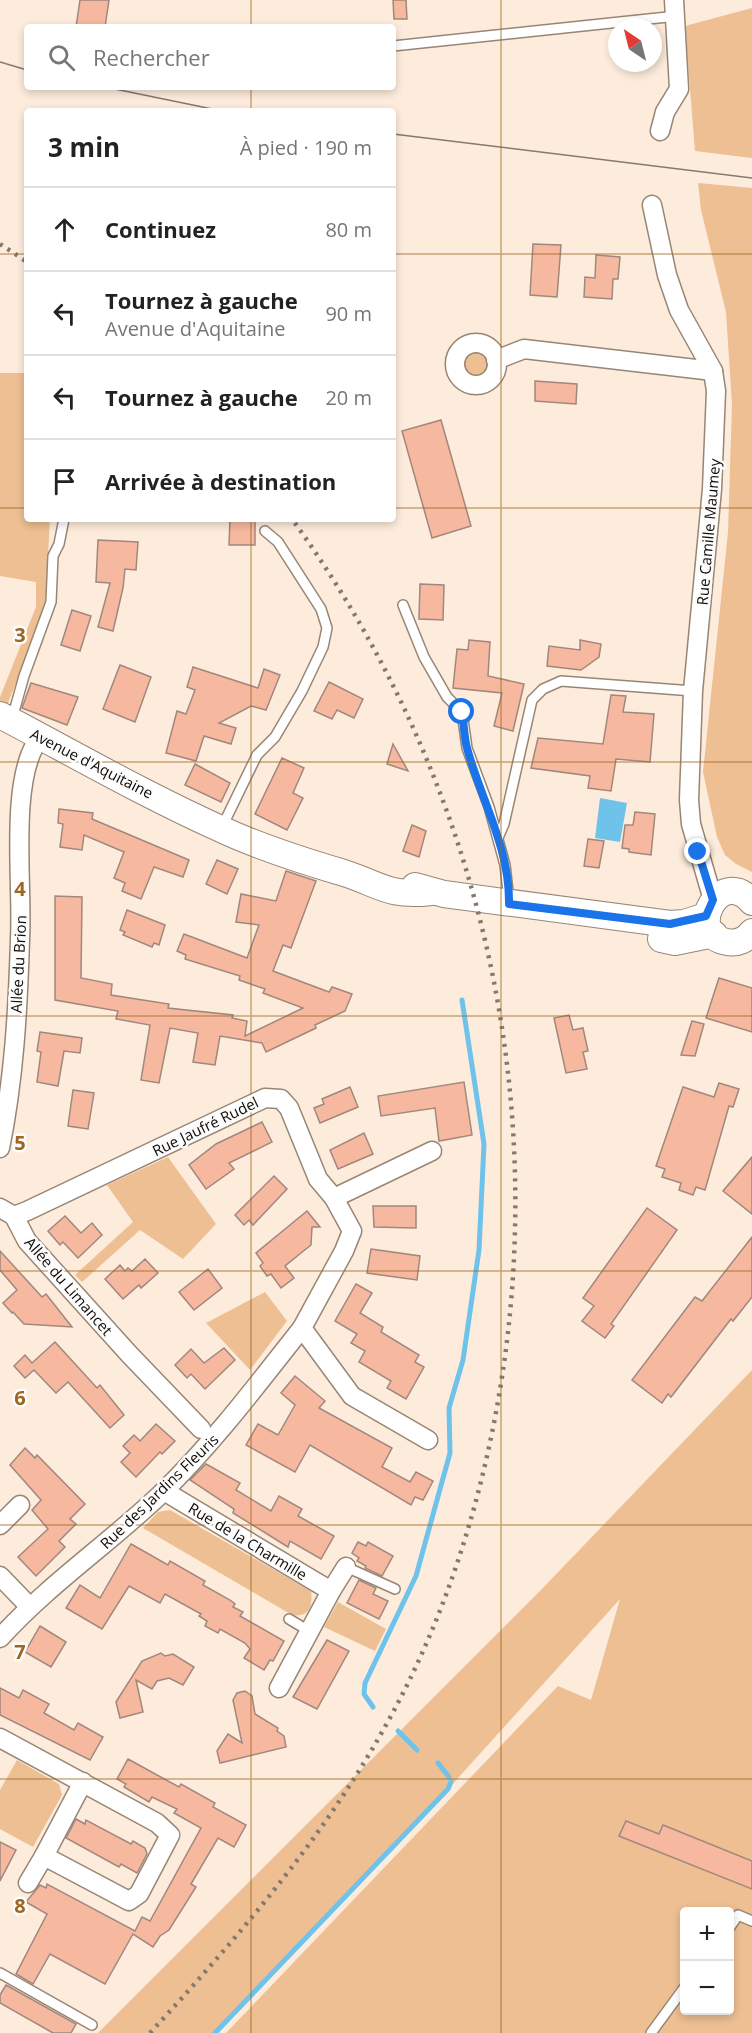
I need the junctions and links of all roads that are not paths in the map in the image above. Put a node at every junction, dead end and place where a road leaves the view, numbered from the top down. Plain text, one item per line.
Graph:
1 (676, 8) edge
2 (396, 45) edge
3 (660, 131) dead end
4 (652, 205) dead end
5 (496, 360) dead end
6 (713, 371) junction
7 (63, 522) edge
8 (265, 531) dead end
9 (403, 605) dead end
10 (693, 691) junction
11 (4, 721) edge
12 (38, 741) junction
13 (221, 829) junction
14 (498, 838) junction
15 (752, 902) edge
16 (509, 904) junction
17 (715, 911) junction
18 (749, 938) edge
19 (1, 1136) edge
20 (432, 1151) dead end
21 (334, 1198) junction
22 (7, 1212) edge
23 (302, 1328) junction
24 (201, 1429) dead end
25 (428, 1440) dead end
26 (164, 1491) junction
27 (20, 1505) dead end
28 (0, 1525) edge
29 (346, 1567) joint
30 (0, 1576) edge
31 (395, 1589) dead end
32 (331, 1591) junction
33 (29, 1606) junction
34 (289, 1619) dead end
35 (309, 1631) junction
36 (0, 1638) edge
37 (279, 1688) dead end
38 (0, 1738) edge
39 (83, 1782) junction
40 (44, 1856) junction
41 (28, 1883) dead end
42 (734, 1920) edge
43 (752, 1921) edge
44 (0, 1973) edge
45 (680, 1993) edge
46 (92, 2025) dead end
47 (651, 2033) edge

1 - 2 lane
1 - 3 street
4 - 6 street, Rue Camille Maumey
5 - 6 street
6 - 10 street, Rue Camille Maumey
7 - 11 lane
8 - 13 lane
9 - 14 lane
10 - 14 lane
10 - 17 street, Rue Camille Maumey
11 - 12 street, Avenue d'Aquitaine
12 - 13 street, Avenue d'Aquitaine
12 - 19 street, Allée du Brion
13 - 16 street, Avenue d'Aquitaine
14 - 16 lane
15 - 17 street
16 - 17 street, Avenue d'Aquitaine
17 - 18 street
20 - 21 street
21 - 22 street, Rue Jaufré Rudel
21 - 23 street, Rue Jaufré Rudel
22 - 24 street, Allée du Limancet
23 - 25 street
23 - 26 street, Rue des Jardins Fleuris
26 - 32 street, Rue de la Charmille
26 - 33 street, Rue des Jardins Fleuris
27 - 28 street
29 - 31 lane
29 - 32 street
30 - 33 street
32 - 35 street
33 - 36 street, Rue des Jardins Fleuris
34 - 35 lane
35 - 37 street
38 - 39 street
39 - 40 street
39 - 40 street
40 - 41 street
42 - 43 lane
44 - 46 lane
45 - 47 lane

